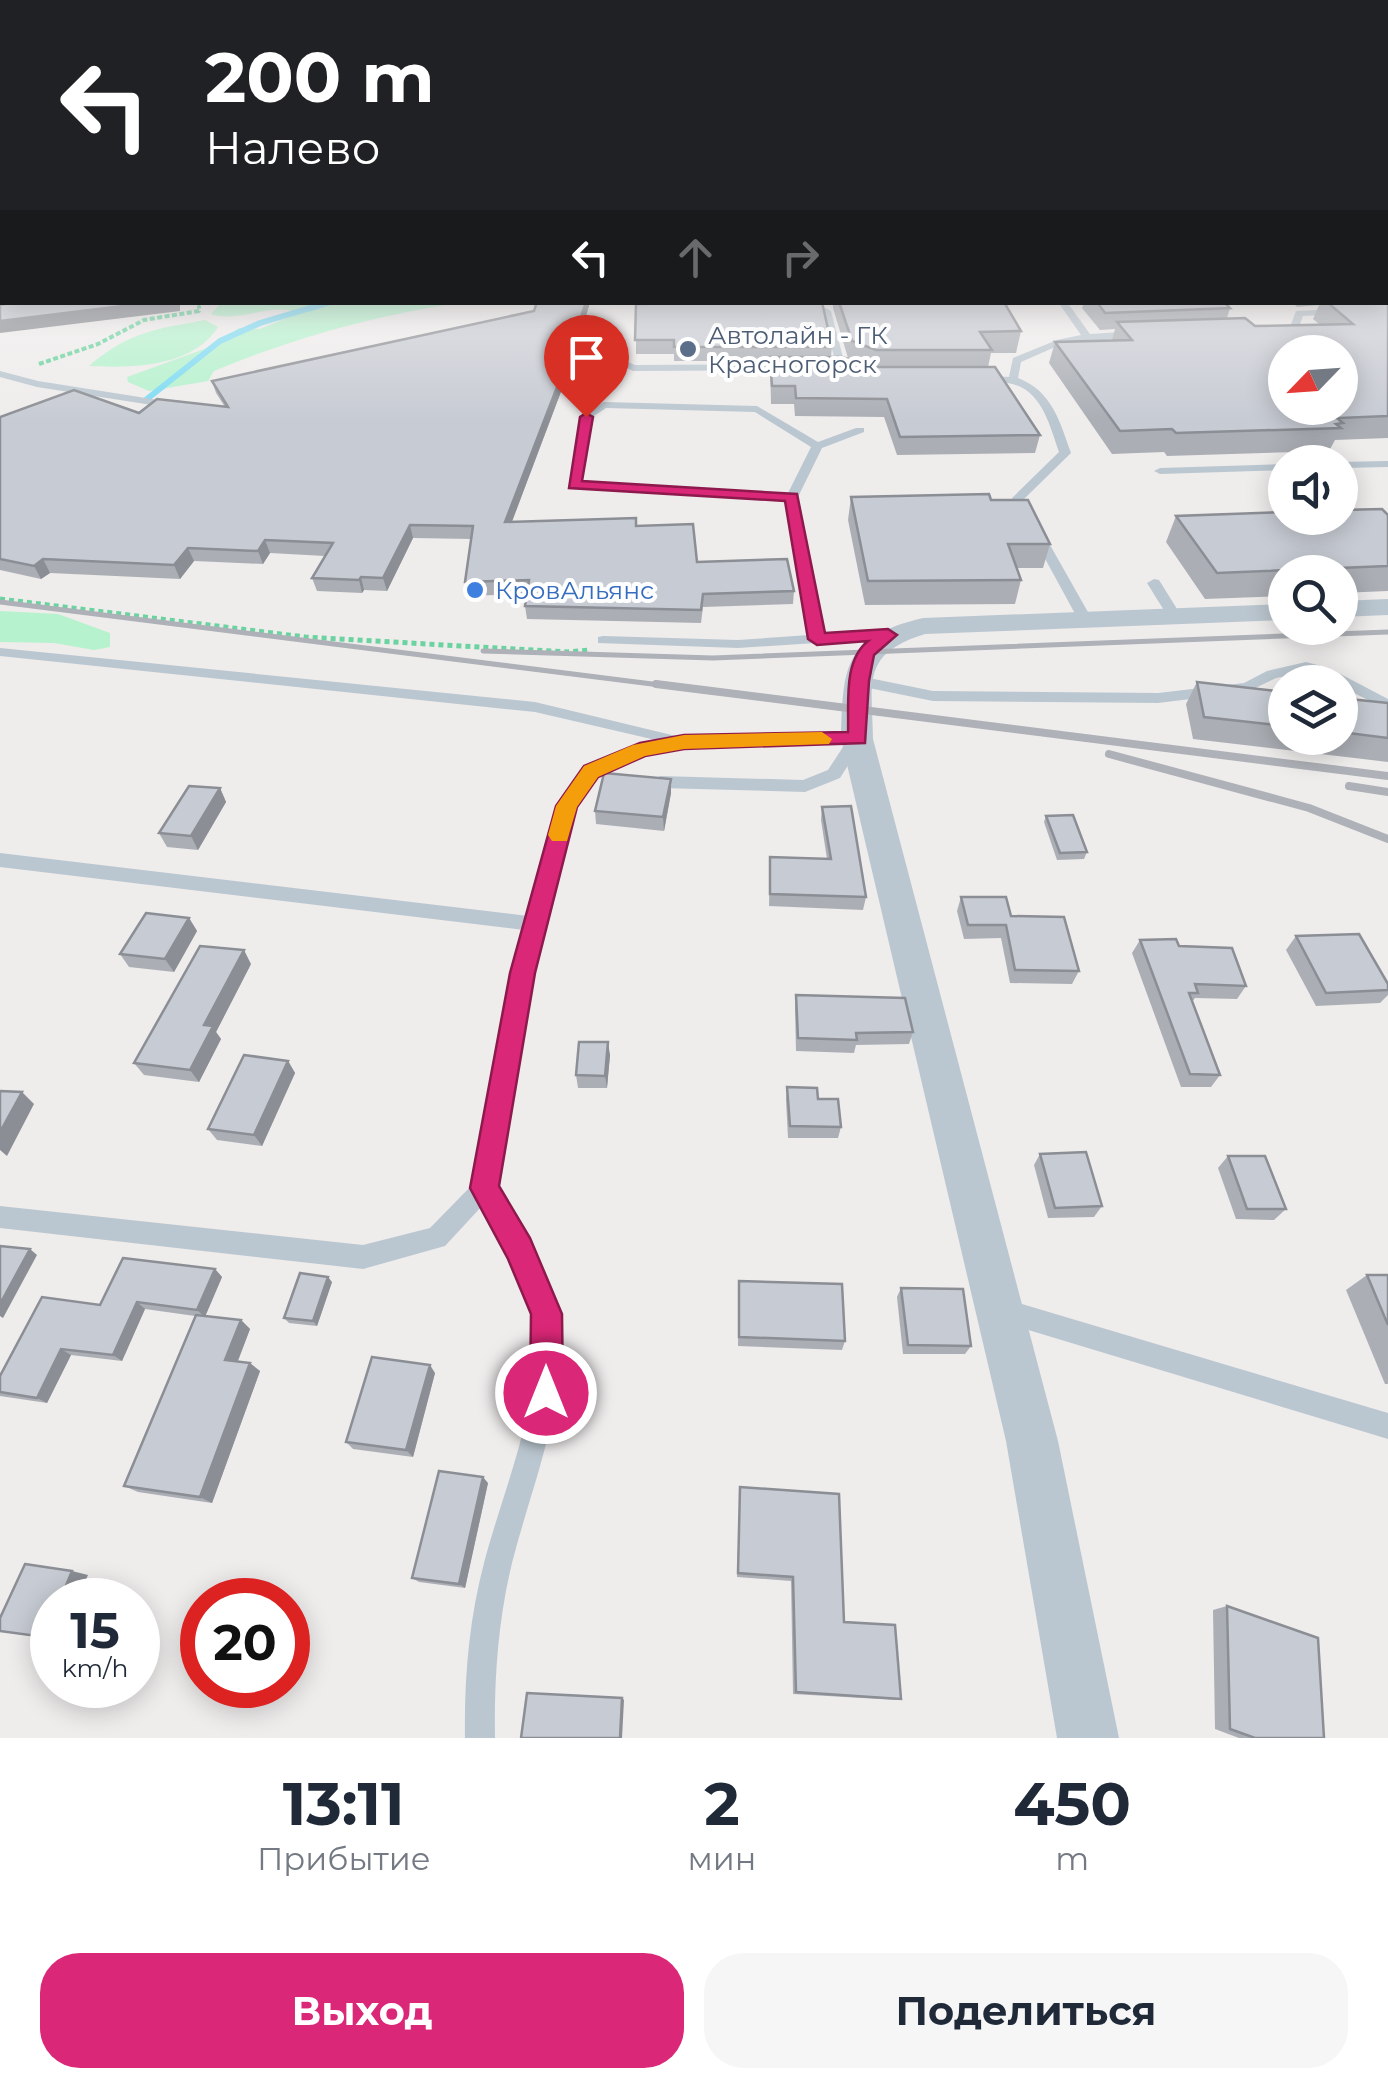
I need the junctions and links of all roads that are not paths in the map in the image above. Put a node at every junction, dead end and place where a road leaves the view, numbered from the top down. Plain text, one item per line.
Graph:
1 (1064, 305) edge
2 (826, 311) edge
3 (1348, 312) edge
4 (612, 330) dead end
5 (1256, 331) edge
6 (1145, 334) edge
7 (1087, 337) junction
8 (804, 367) edge
9 (823, 367) edge
10 (842, 367) junction
11 (857, 373) edge
12 (2, 375) edge
13 (960, 379) edge
14 (1013, 382) junction
15 (194, 407) edge
16 (860, 430) dead end
17 (816, 446) junction
18 (1388, 464) edge
19 (1358, 465) edge
20 (1268, 468) edge
21 (1160, 471) dead end
22 (792, 497) junction
23 (1154, 583) dead end
24 (1388, 607) edge
25 (1358, 609) edge
26 (1268, 613) edge
27 (1175, 617) junction
28 (1086, 621) junction
29 (888, 635) junction
30 (817, 639) junction
31 (603, 640) road end
32 (0, 652) edge
33 (859, 681) junction
34 (1388, 706) edge
35 (858, 738) junction
36 (684, 742) junction
37 (660, 782) edge
38 (0, 860) edge
39 (537, 924) junction
40 (484, 1188) junction
41 (0, 1217) edge
42 (1000, 1309) junction
43 (1388, 1426) edge
44 (480, 1738) edge
45 (1088, 1738) edge

1 - 7 lane
2 - 10 lane
3 - 5 lane
4 - 8 lane
6 - 7 lane
7 - 14 lane
9 - 10 lane
10 - 11 lane
12 - 15 lane
13 - 14 lane
14 - 28 lane
16 - 17 lane
17 - 22 lane
17 - 22 lane
18 - 19 lane
20 - 21 lane
22 - 30 lane
23 - 27 lane
24 - 25 street
26 - 27 street
27 - 28 street
28 - 29 street
29 - 30 lane
29 - 33 street
30 - 31 lane
32 - 36 lane
33 - 34 lane
33 - 35 street
35 - 36 lane
35 - 37 lane
35 - 42 street
36 - 39 lane
38 - 39 lane
39 - 40 lane
40 - 41 lane
40 - 44 lane
42 - 43 lane
42 - 45 street

